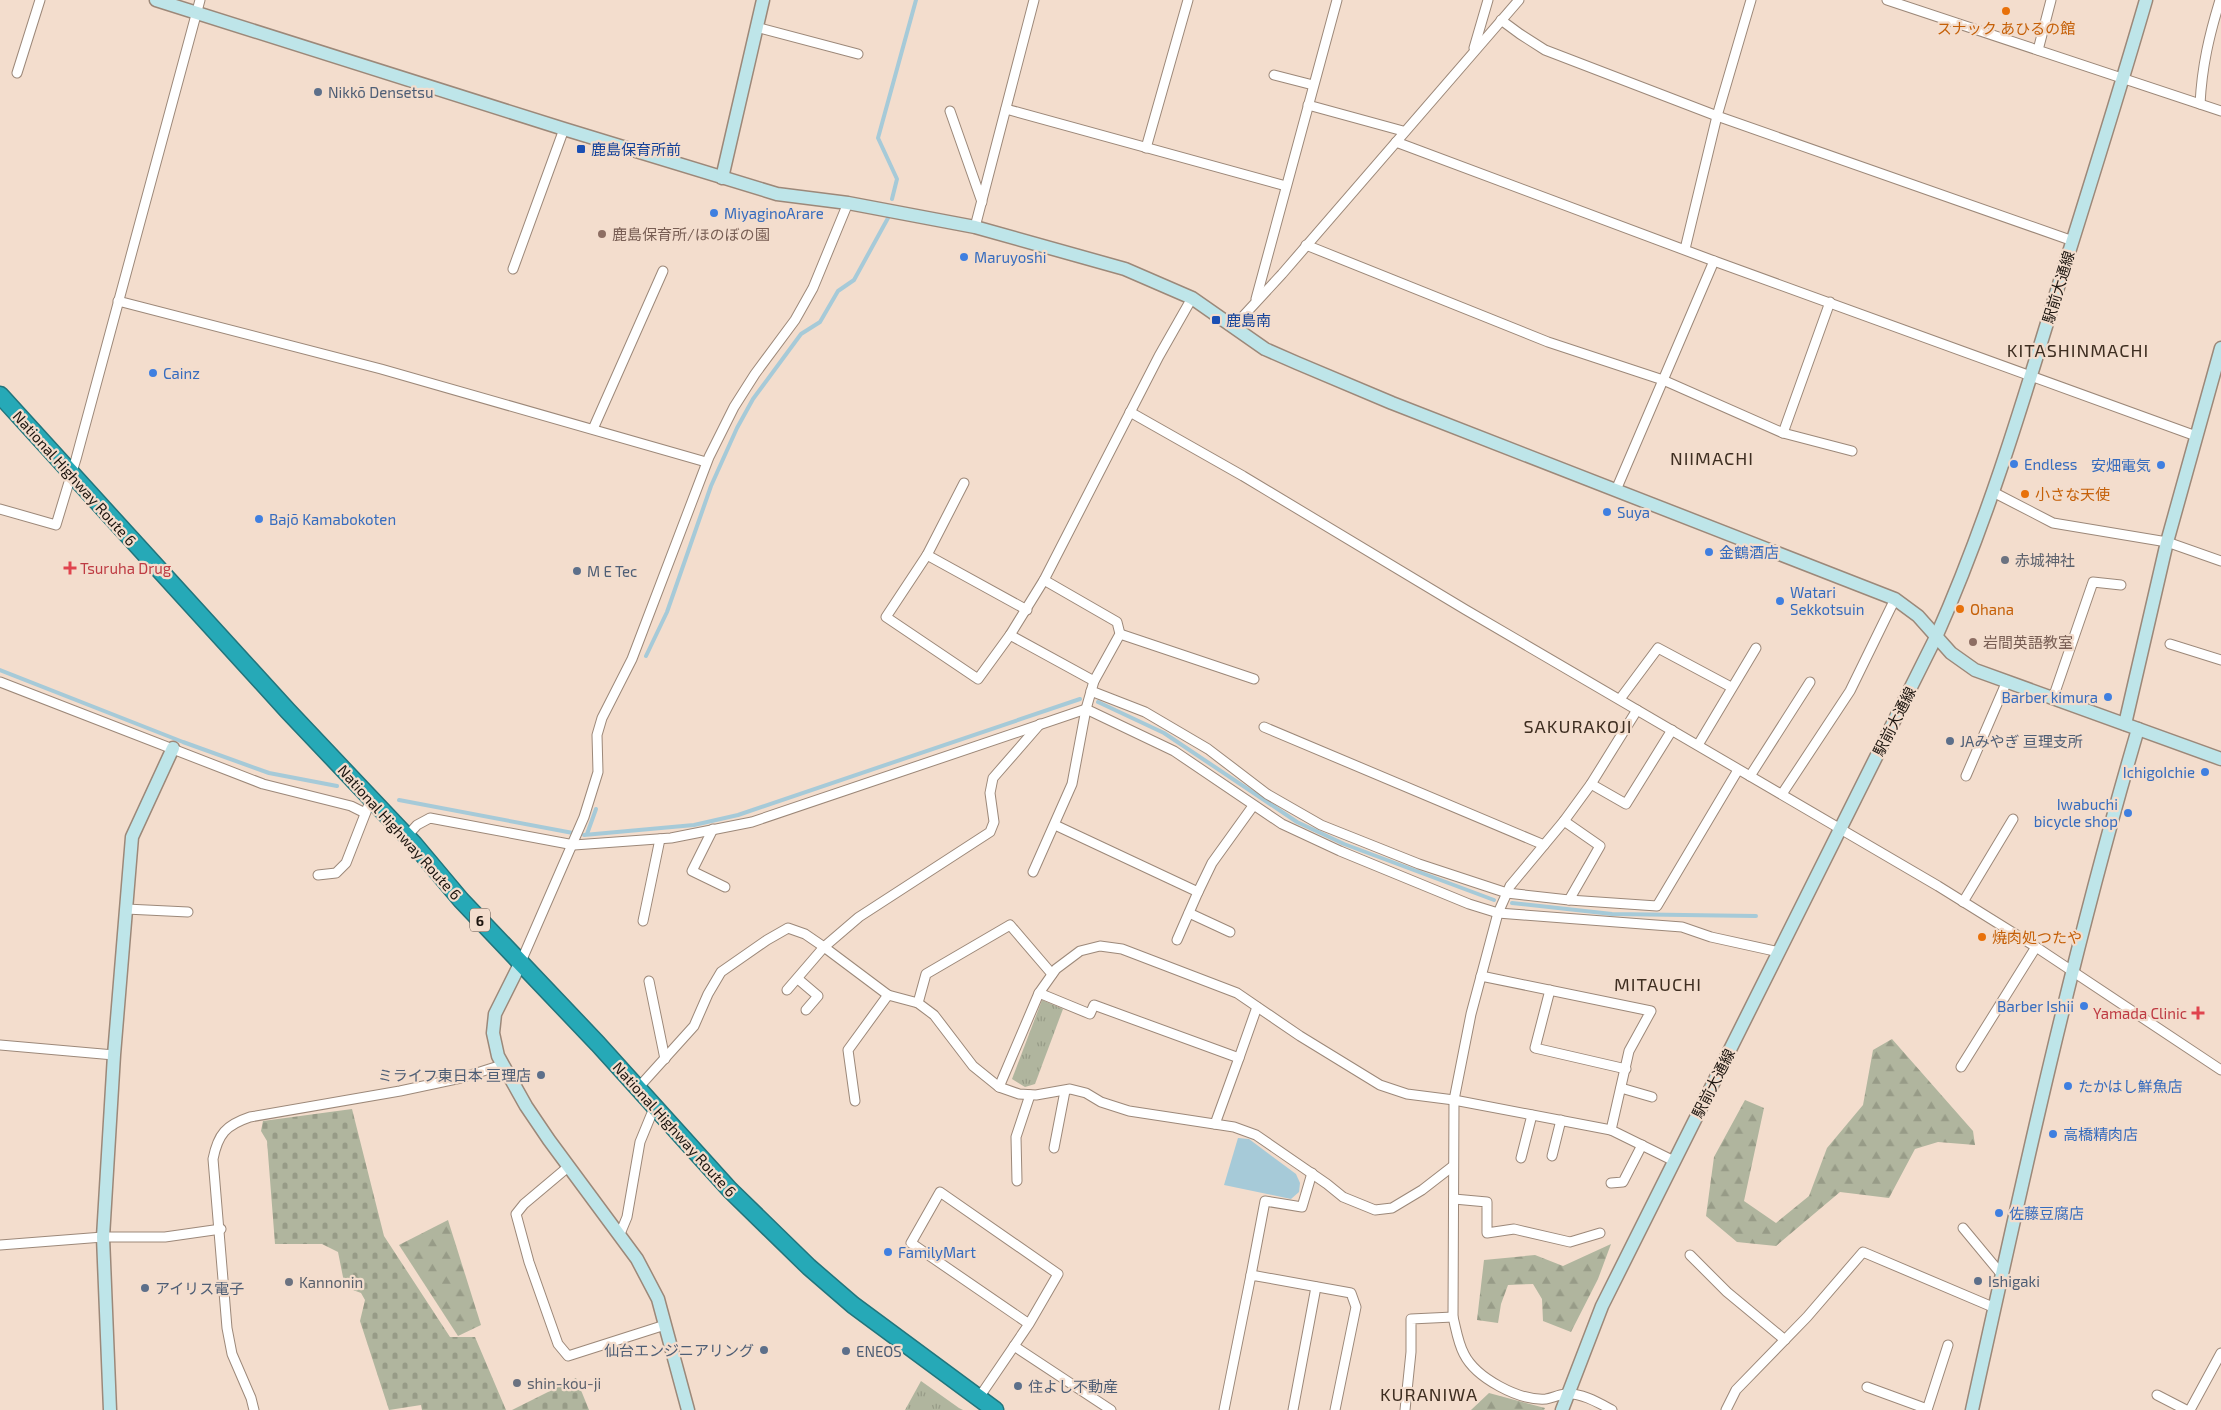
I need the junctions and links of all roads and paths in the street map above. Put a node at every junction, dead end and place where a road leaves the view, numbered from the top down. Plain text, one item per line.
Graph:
1 (40, 0) edge
2 (156, 0) edge
3 (763, 0) edge
4 (1034, 0) edge
5 (1188, 0) edge
6 (1336, 0) edge
7 (1488, 0) edge
8 (1519, 0) edge
9 (1751, 0) edge
10 (1887, 0) edge
11 (2051, 0) edge
12 (2146, 0) edge
13 (2220, 0) edge
14 (198, 6) edge
15 (1501, 20) junction
16 (756, 27) junction
17 (2038, 50) junction
18 (1473, 52) junction
19 (858, 54) dead end
20 (17, 73) dead end
21 (1274, 75) dead end
22 (2123, 78) junction
23 (1313, 85) junction
24 (2200, 104) junction
25 (1308, 105) junction
26 (1006, 109) junction
27 (950, 110) dead end
28 (2221, 111) edge
29 (1717, 116) junction
30 (564, 129) junction
31 (1403, 131) junction
32 (1396, 142) junction
33 (1146, 148) junction
34 (722, 178) junction
35 (1286, 186) junction
36 (982, 202) junction
37 (848, 203) junction
38 (975, 227) junction
39 (2073, 241) junction
40 (1306, 245) junction
41 (1685, 249) junction
42 (1714, 261) junction
43 (513, 269) dead end
44 (663, 271) dead end
45 (1192, 298) junction
46 (118, 302) junction
47 (1255, 302) junction
48 (1830, 302) junction
49 (1234, 326) junction
50 (2221, 348) edge
51 (2219, 363) edge
52 (2031, 377) junction
53 (1662, 380) junction
54 (0, 395) edge
55 (1130, 412) junction
56 (593, 430) junction
57 (1783, 433) junction
58 (2196, 436) junction
59 (1852, 451) dead end
60 (706, 462) junction
61 (72, 474) junction
62 (964, 483) dead end
63 (1616, 490) junction
64 (1993, 492) junction
65 (0, 509) edge
66 (2167, 542) junction
67 (927, 555) junction
68 (2221, 561) edge
69 (1044, 580) junction
70 (2121, 585) dead end
71 (1895, 599) junction
72 (1027, 610) junction
73 (1120, 634) junction
74 (1010, 635) junction
75 (1936, 637) junction
76 (2170, 644) dead end
77 (1756, 648) dead end
78 (2221, 660) edge
79 (1254, 679) dead end
80 (1094, 681) junction
81 (2007, 681) junction
82 (0, 682) edge
83 (1810, 682) dead end
84 (1731, 687) junction
85 (1091, 691) junction
86 (2053, 698) junction
87 (1620, 699) junction
88 (1086, 709) junction
89 (1637, 710) junction
90 (1040, 724) junction
91 (2125, 724) junction
92 (1264, 727) dead end
93 (2138, 729) junction
94 (1672, 730) junction
95 (1698, 745) junction
96 (173, 748) junction
97 (2221, 759) edge
98 (1738, 770) junction
99 (1750, 776) junction
100 (1966, 776) dead end
101 (1591, 784) junction
102 (1782, 794) junction
103 (368, 806) junction
104 (1253, 806) junction
105 (2013, 818) dead end
106 (1564, 821) junction
107 (1055, 825) junction
108 (1841, 828) junction
109 (713, 829) junction
110 (407, 836) junction
111 (660, 839) junction
112 (574, 845) junction
113 (1544, 845) junction
114 (1033, 872) dead end
115 (318, 876) dead end
116 (725, 887) dead end
117 (1198, 892) junction
118 (1507, 893) junction
119 (1569, 900) junction
120 (1963, 902) junction
121 (126, 909) junction
122 (188, 912) dead end
123 (1189, 913) junction
124 (1498, 913) junction
125 (643, 921) dead end
126 (1230, 932) dead end
127 (1177, 940) dead end
128 (824, 947) junction
129 (2036, 947) junction
130 (1778, 952) junction
131 (520, 964) junction
132 (2073, 972) junction
133 (1052, 974) junction
134 (1481, 976) junction
135 (798, 979) junction
136 (649, 981) dead end
137 (787, 990) dead end
138 (1550, 990) junction
139 (1039, 993) junction
140 (888, 995) junction
141 (918, 1003) junction
142 (1257, 1007) junction
143 (806, 1010) dead end
144 (0, 1045) edge
145 (114, 1055) junction
146 (664, 1058) junction
147 (1239, 1058) junction
148 (502, 1065) junction
149 (1962, 1067) dead end
150 (1626, 1069) junction
151 (2221, 1070) edge
152 (999, 1087) junction
153 (638, 1088) junction
154 (1621, 1088) junction
155 (1065, 1091) junction
156 (1030, 1095) junction
157 (1652, 1097) dead end
158 (1454, 1100) junction
159 (855, 1101) dead end
160 (654, 1108) junction
161 (1532, 1115) junction
162 (1561, 1120) junction
163 (1215, 1124) junction
164 (1611, 1130) junction
165 (1642, 1145) junction
166 (1054, 1148) dead end
167 (1552, 1156) dead end
168 (1521, 1158) dead end
169 (1674, 1161) junction
170 (1453, 1166) junction
171 (568, 1168) junction
172 (1312, 1173) junction
173 (1017, 1181) dead end
174 (1611, 1182) dead end
175 (1454, 1199) junction
176 (1963, 1228) dead end
177 (221, 1230) junction
178 (620, 1234) junction
179 (1600, 1234) dead end
180 (103, 1237) junction
181 (0, 1245) edge
182 (1690, 1255) dead end
183 (1251, 1275) junction
184 (2002, 1275) junction
185 (1316, 1287) junction
186 (1995, 1308) junction
187 (1453, 1317) junction
188 (664, 1324) junction
189 (1028, 1324) junction
190 (1785, 1340) junction
191 (1014, 1346) junction
192 (1948, 1346) dead end
193 (2221, 1353) edge
194 (1868, 1387) dead end
195 (1567, 1394) junction
196 (2157, 1394) dead end
197 (978, 1399) junction
198 (110, 1410) edge
199 (254, 1410) edge
200 (688, 1410) edge
201 (995, 1410) edge
202 (1111, 1410) edge
203 (1224, 1410) edge
204 (1292, 1410) edge
205 (1335, 1410) edge
206 (1405, 1410) edge
207 (1562, 1410) edge
208 (1612, 1410) edge
209 (1726, 1410) edge
210 (1927, 1410) edge
211 (1972, 1410) edge
212 (2188, 1410) edge

1 - 20 street
2 - 14 street
3 - 16 street
4 - 26 street
5 - 33 street
6 - 23 street
7 - 18 street
8 - 15 street
9 - 29 street
10 - 17 street
11 - 17 street
12 - 22 street, 駅前大通線
13 - 24 street
14 - 30 street
14 - 46 street
15 - 18 street
15 - 29 street
16 - 19 street
16 - 34 street
17 - 22 street
18 - 31 street
21 - 23 street
22 - 24 street
22 - 39 street, 駅前大通線
23 - 25 street
24 - 28 street
25 - 31 street
25 - 35 street
26 - 33 street
26 - 36 street
27 - 36 street
29 - 39 street
29 - 41 street
30 - 34 street
30 - 43 street
31 - 32 street
32 - 40 street
32 - 41 street
33 - 35 street
34 - 37 street
35 - 47 street
36 - 38 street
37 - 38 street
37 - 60 street
38 - 45 street
39 - 52 street, 駅前大通線
40 - 47 street
40 - 53 street
41 - 42 street
42 - 48 street
42 - 53 street
44 - 56 street
45 - 49 street
45 - 55 street
46 - 56 street
46 - 61 street
47 - 49 street
48 - 52 street
48 - 57 street
49 - 63 street
50 - 51 street
51 - 58 street
52 - 58 street
52 - 64 street, 駅前大通線
53 - 57 street
53 - 63 street
54 - 61 highway, National Highway Route 6 / 6
55 - 69 street
55 - 87 street
56 - 60 street
57 - 59 street
58 - 66 street
60 - 112 street
61 - 65 street
61 - 103 highway, National Highway Route 6 / 6
62 - 67 street
63 - 71 street
64 - 66 street
64 - 75 street, 駅前大通線
66 - 68 street
66 - 91 street
67 - 72 street
67 - 74 street
69 - 72 street
69 - 73 street
70 - 86 street
71 - 75 street
71 - 102 street
72 - 74 street
73 - 79 street
73 - 80 street
74 - 80 street
75 - 81 street
75 - 108 street, 駅前大通線
76 - 78 street
77 - 84 street
80 - 85 street
81 - 86 street
81 - 100 street
82 - 96 street
83 - 99 street
84 - 87 street
84 - 95 street
85 - 88 street
85 - 118 street
86 - 91 street
87 - 89 street
88 - 90 street
88 - 104 street
88 - 107 street
89 - 94 street
89 - 101 street
90 - 109 street
90 - 128 street
91 - 93 street
92 - 113 street
93 - 97 street
93 - 132 street
94 - 95 street
94 - 101 street
95 - 98 street
96 - 103 street
96 - 121 street
98 - 99 street
98 - 119 street
99 - 102 street
101 - 106 street
102 - 108 street
103 - 110 highway, National Highway Route 6 / 6
103 - 115 street
104 - 117 street
104 - 124 street
105 - 120 street
106 - 113 street
106 - 119 street
107 - 114 street
107 - 117 street
108 - 120 street
108 - 130 street, 駅前大通線
109 - 111 street
109 - 116 street
110 - 112 street
110 - 131 highway, National Highway Route 6 / 6
111 - 112 street
111 - 125 street
112 - 131 street
113 - 118 street
117 - 123 street
118 - 119 street
118 - 124 street
120 - 129 street
121 - 122 street
121 - 145 street
123 - 126 street
123 - 127 street
124 - 130 street
124 - 134 street
128 - 135 street
128 - 140 street
128 - 146 street
129 - 132 street
129 - 149 street
130 - 169 street, 駅前大通線
131 - 148 street
131 - 153 highway, National Highway Route 6 / 6
132 - 151 street
132 - 184 street
133 - 139 street
133 - 141 street
133 - 142 street
134 - 138 street
134 - 158 street
135 - 137 street
135 - 143 street
136 - 146 street
138 - 150 street
138 - 150 street
139 - 147 street
139 - 152 street
140 - 141 street
140 - 159 street
141 - 152 street
142 - 147 street
142 - 158 street
144 - 145 street
145 - 180 street
146 - 153 street
147 - 163 street
148 - 171 street
148 - 177 street
150 - 154 street
152 - 156 street
153 - 160 highway, National Highway Route 6 / 6
154 - 157 street
154 - 164 street
155 - 156 street
155 - 163 street
155 - 166 street
156 - 173 street
158 - 161 street
158 - 170 street
160 - 178 street
160 - 197 highway, National Highway Route 6 / 6
161 - 162 street
161 - 168 street
162 - 164 street
162 - 167 street
163 - 172 street
164 - 165 street
165 - 169 street
165 - 174 street
169 - 195 street, 駅前大通線
170 - 172 street
170 - 175 street
171 - 178 street
171 - 188 street
172 - 183 street
175 - 179 street
175 - 187 street
176 - 184 street
177 - 180 street
177 - 199 street
178 - 188 street
180 - 181 street
180 - 198 street
182 - 190 street
183 - 185 street
183 - 203 street
184 - 186 street
185 - 204 street
185 - 205 street
186 - 190 street
186 - 211 street
187 - 195 street
187 - 206 street
188 - 200 street
189 - 189 street
189 - 191 street
190 - 209 street
191 - 197 street
191 - 202 street
192 - 210 street
193 - 212 street
194 - 210 street
195 - 207 street, 駅前大通線
195 - 208 street
196 - 212 street
197 - 201 highway, National Highway Route 6 / 6

